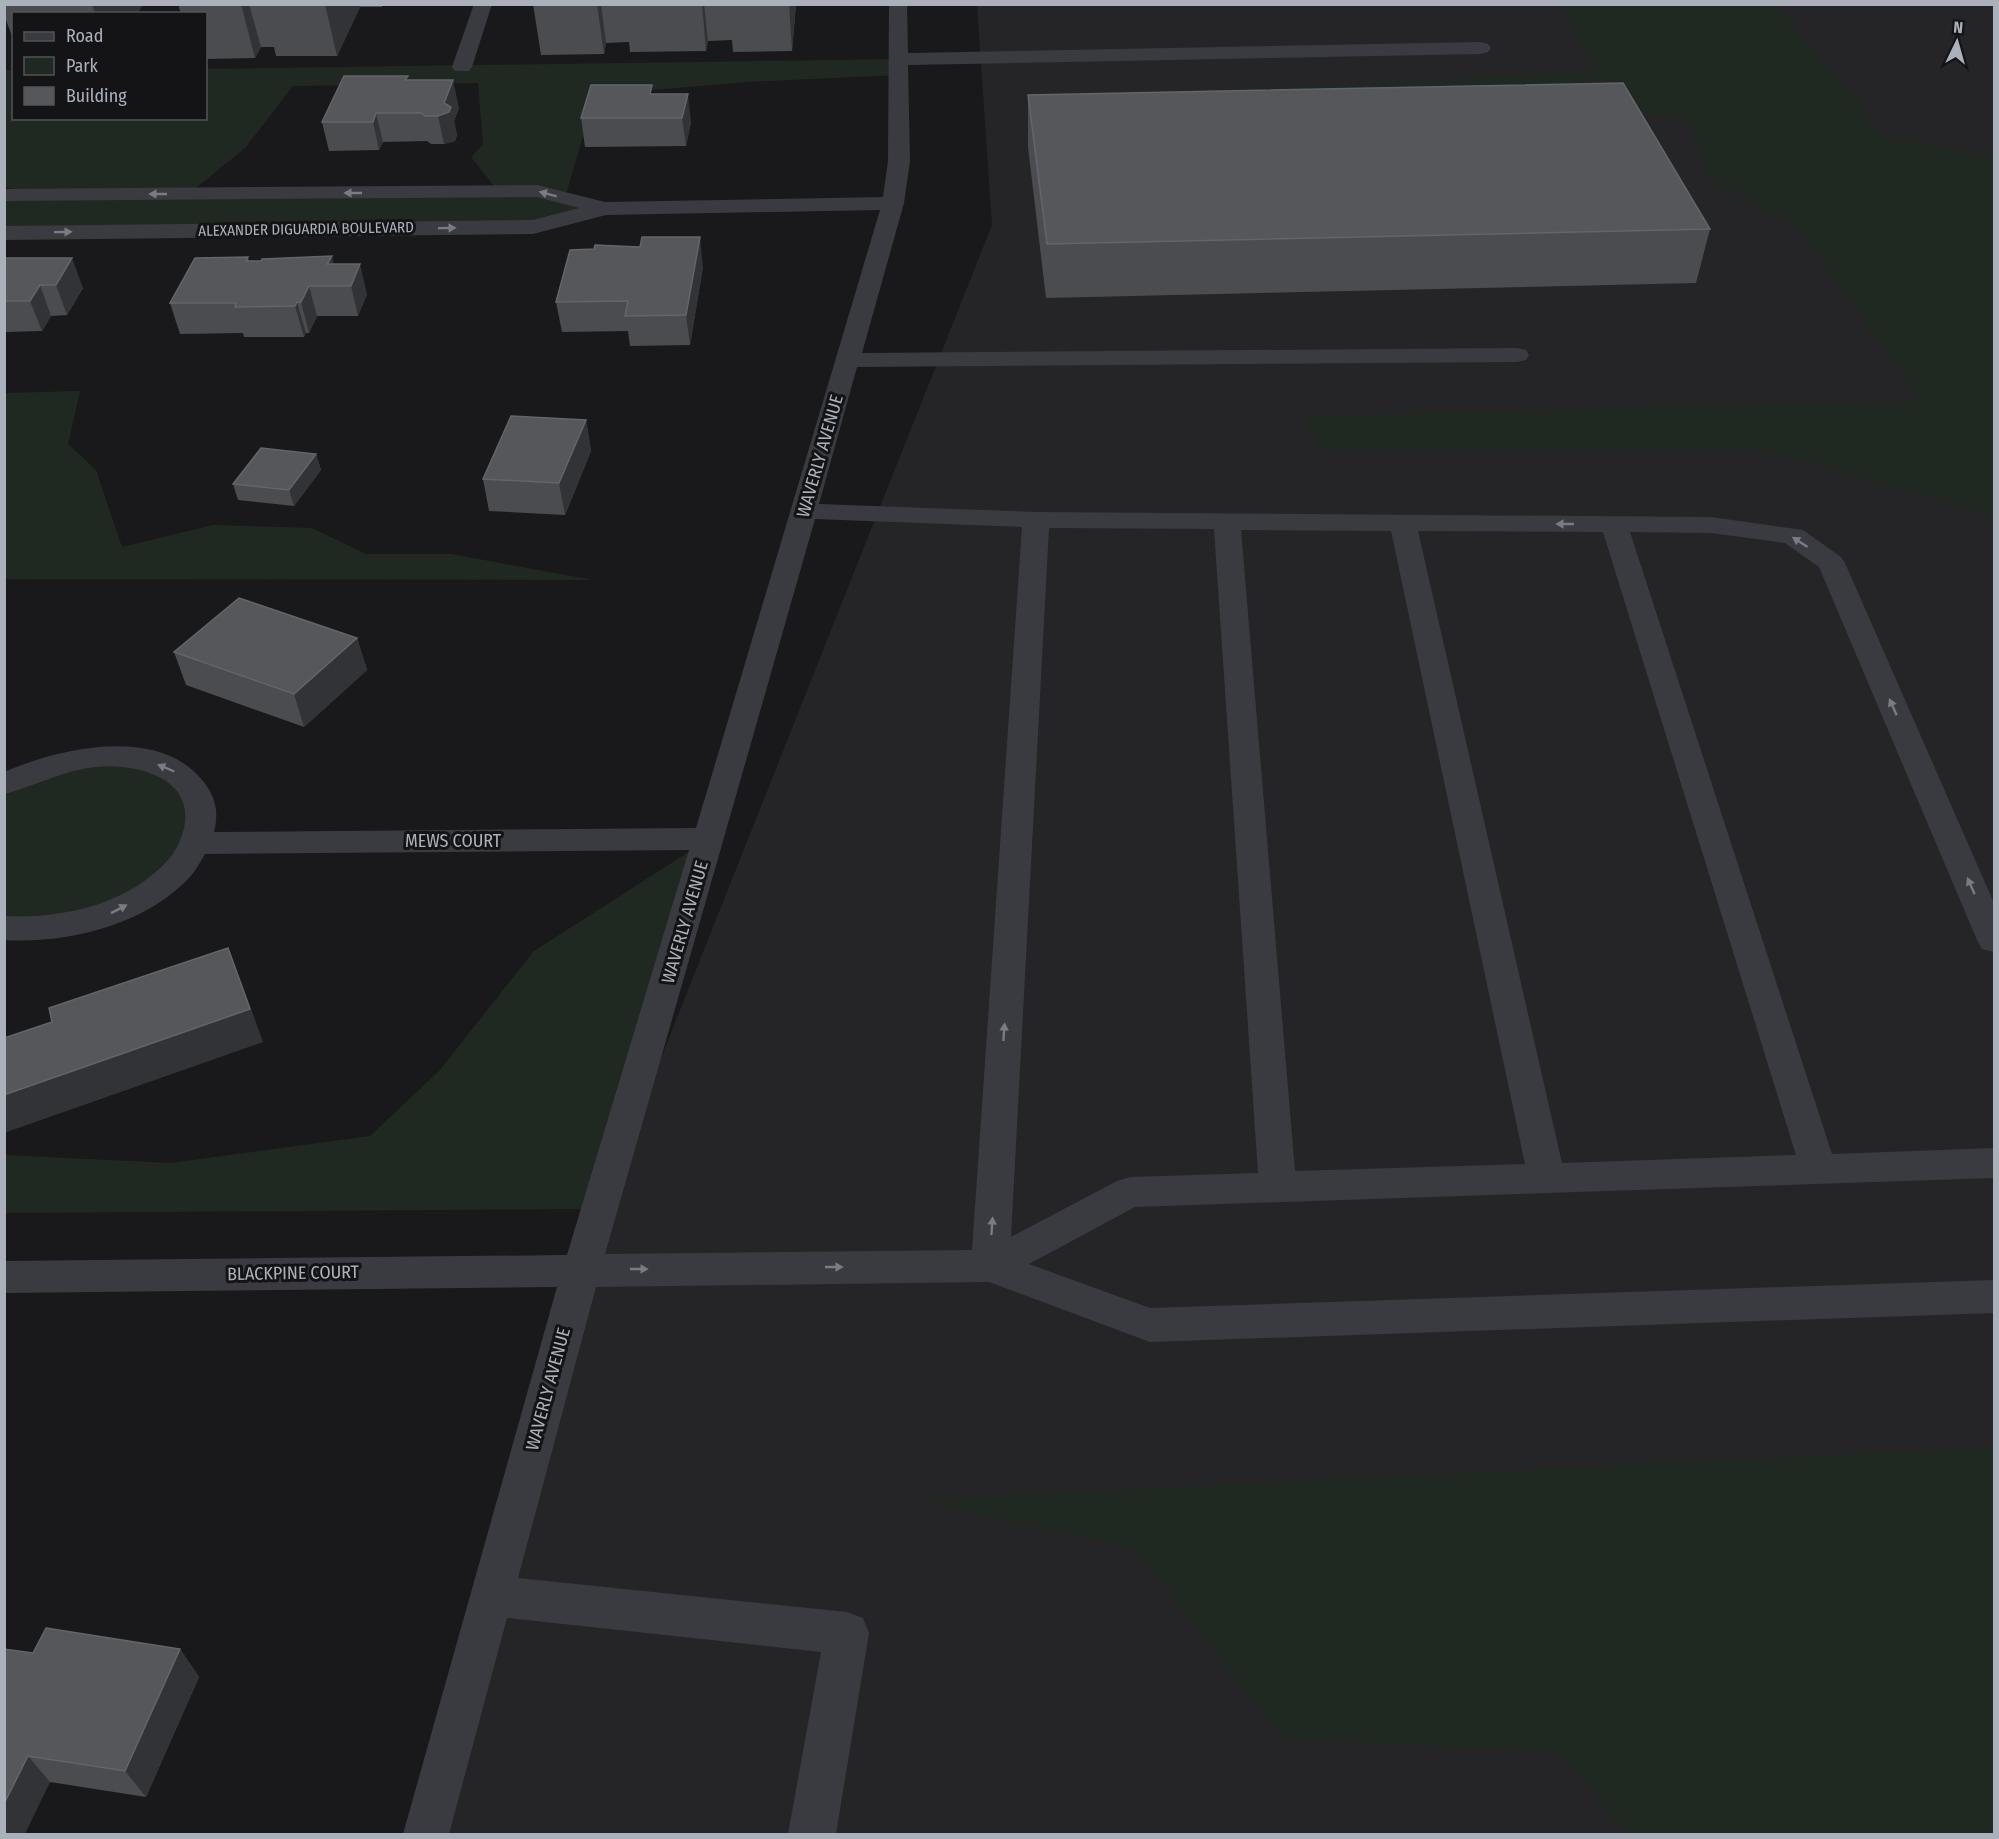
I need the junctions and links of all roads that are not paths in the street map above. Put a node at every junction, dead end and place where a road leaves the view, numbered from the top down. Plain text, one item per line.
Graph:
1 (483, 4) edge
2 (898, 4) edge
3 (1481, 48) dead end
4 (899, 59) junction
5 (462, 67) dead end
6 (4, 195) edge
7 (893, 203) junction
8 (605, 208) junction
9 (4, 233) edge
10 (1517, 355) dead end
11 (848, 360) junction
12 (804, 511) junction
13 (1036, 520) junction
14 (1227, 522) junction
15 (1403, 523) junction
16 (1614, 525) junction
17 (4, 784) edge
18 (709, 839) junction
19 (196, 843) junction
20 (4, 928) edge
21 (1995, 940) edge
22 (1995, 1163) edge
23 (1819, 1169) junction
24 (1547, 1178) junction
25 (1278, 1187) junction
26 (990, 1266) junction
27 (581, 1269) junction
28 (4, 1277) edge
29 (1995, 1297) edge
30 (492, 1596) junction
31 (426, 1834) edge
32 (812, 1834) edge

1 - 5 street
2 - 4 street, WAVERLY AVENUE
3 - 4 street
4 - 7 street, WAVERLY AVENUE
8 -> 6 street, ALEXANDER DIGUARDIA BOULEVARD
7 - 8 street, ALEXANDER DIGUARDIA BOULEVARD
7 - 11 street, WAVERLY AVENUE
9 -> 8 street, ALEXANDER DIGUARDIA BOULEVARD
10 - 11 street
11 - 12 street, WAVERLY AVENUE
12 - 13 street
12 - 18 street, WAVERLY AVENUE
13 - 14 street
26 -> 13 street
14 - 15 street
14 - 25 street
16 -> 15 street
15 - 24 street
21 -> 16 street
16 - 23 street
19 -> 17 street
18 - 19 street, MEWS COURT
18 - 27 street, WAVERLY AVENUE
20 -> 19 street
22 - 23 street
23 - 24 street
24 - 25 street
25 - 26 street
27 -> 26 street, BLACKPINE COURT
26 - 29 street
27 - 28 street, BLACKPINE COURT
27 - 30 street, WAVERLY AVENUE
30 - 31 street, WAVERLY AVENUE
30 - 32 street

